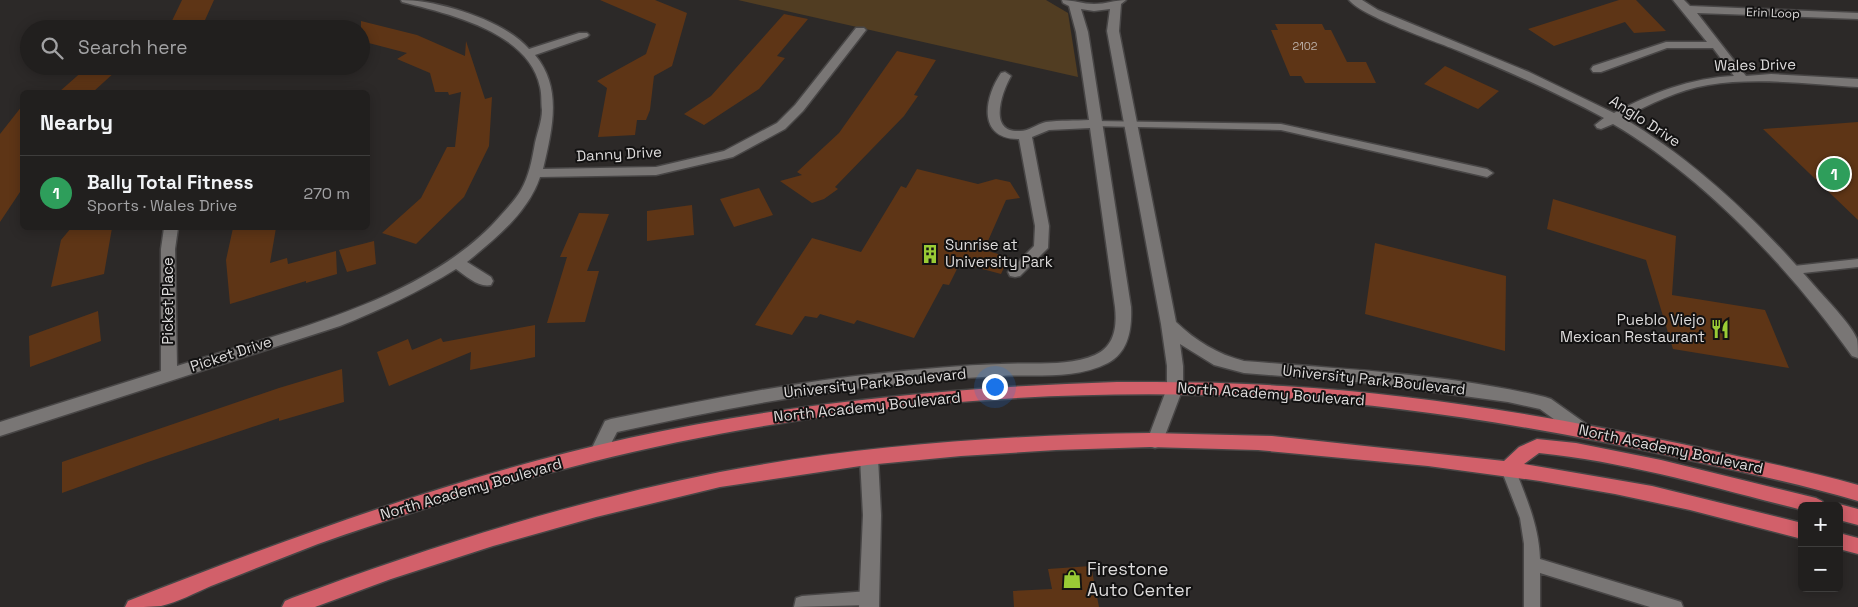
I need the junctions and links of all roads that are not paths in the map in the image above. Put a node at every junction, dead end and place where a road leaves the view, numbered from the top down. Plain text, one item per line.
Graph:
1 (406, 0) edge
2 (1354, 0) edge
3 (1678, 0) edge
4 (1121, 1) edge
5 (1070, 2) edge
6 (1688, 9) junction
7 (1858, 16) edge
8 (860, 30) dead end
9 (584, 35) dead end
10 (1716, 45) junction
11 (528, 53) junction
12 (1597, 69) dead end
13 (1006, 76) dead end
14 (1742, 79) junction
15 (1858, 83) edge
16 (1615, 118) junction
17 (1095, 124) junction
18 (1131, 125) junction
19 (1601, 125) dead end
20 (1025, 135) junction
21 (536, 173) junction
22 (1487, 173) dead end
23 (171, 230) edge
24 (455, 262) junction
25 (1858, 263) edge
26 (1794, 270) junction
27 (1015, 272) dead end
28 (486, 281) dead end
29 (1169, 324) junction
30 (1858, 352) edge
31 (168, 374) junction
32 (1175, 388) junction
33 (0, 429) edge
34 (1583, 431) junction
35 (1155, 441) junction
36 (598, 452) junction
37 (869, 458) junction
38 (1508, 469) junction
39 (1858, 493) edge
40 (1800, 502) edge
41 (1843, 513) edge
42 (1858, 517) edge
43 (1798, 530) edge
44 (1843, 542) edge
45 (1858, 546) edge
46 (1532, 564) junction
47 (869, 603) edge
48 (135, 607) edge
49 (292, 607) edge
50 (802, 607) edge
51 (1532, 607) edge
52 (1675, 607) edge

1 - 11 street, Picket Drive
2 - 16 street, Anglo Drive
3 - 6 street
4 - 5 street
4 - 18 street
5 - 17 street, University Park Boulevard
6 - 7 street, Erin Loop
6 - 10 street
8 - 21 street, Danny Drive
9 - 11 street
10 - 12 street
10 - 14 street
11 - 21 street, Picket Drive
13 - 20 street
14 - 15 street, Wales Drive
14 - 16 street, Wales Drive
16 - 19 street, Wales Drive
16 - 26 street, Anglo Drive
17 - 18 lane
17 - 20 street
17 - 36 street, University Park Boulevard
18 - 22 lane
18 - 29 street
20 - 27 street
21 - 24 street, Picket Drive
23 - 31 street, Picket Place
24 - 28 street
24 - 31 street, Picket Drive
25 - 26 lane
26 - 30 street, Anglo Drive
29 - 32 street
29 - 34 street, University Park Boulevard
31 - 33 street, Picket Drive
32 - 34 highway, North Academy Boulevard
32 - 35 street
32 - 36 highway, North Academy Boulevard
34 - 39 highway, North Academy Boulevard
35 - 37 highway
35 - 38 highway
36 - 48 highway, North Academy Boulevard
37 - 47 street
37 - 49 highway
38 - 40 highway
38 - 43 highway
38 - 46 lane
41 - 42 highway
44 - 45 highway
46 - 51 lane
46 - 52 lane
47 - 50 lane

